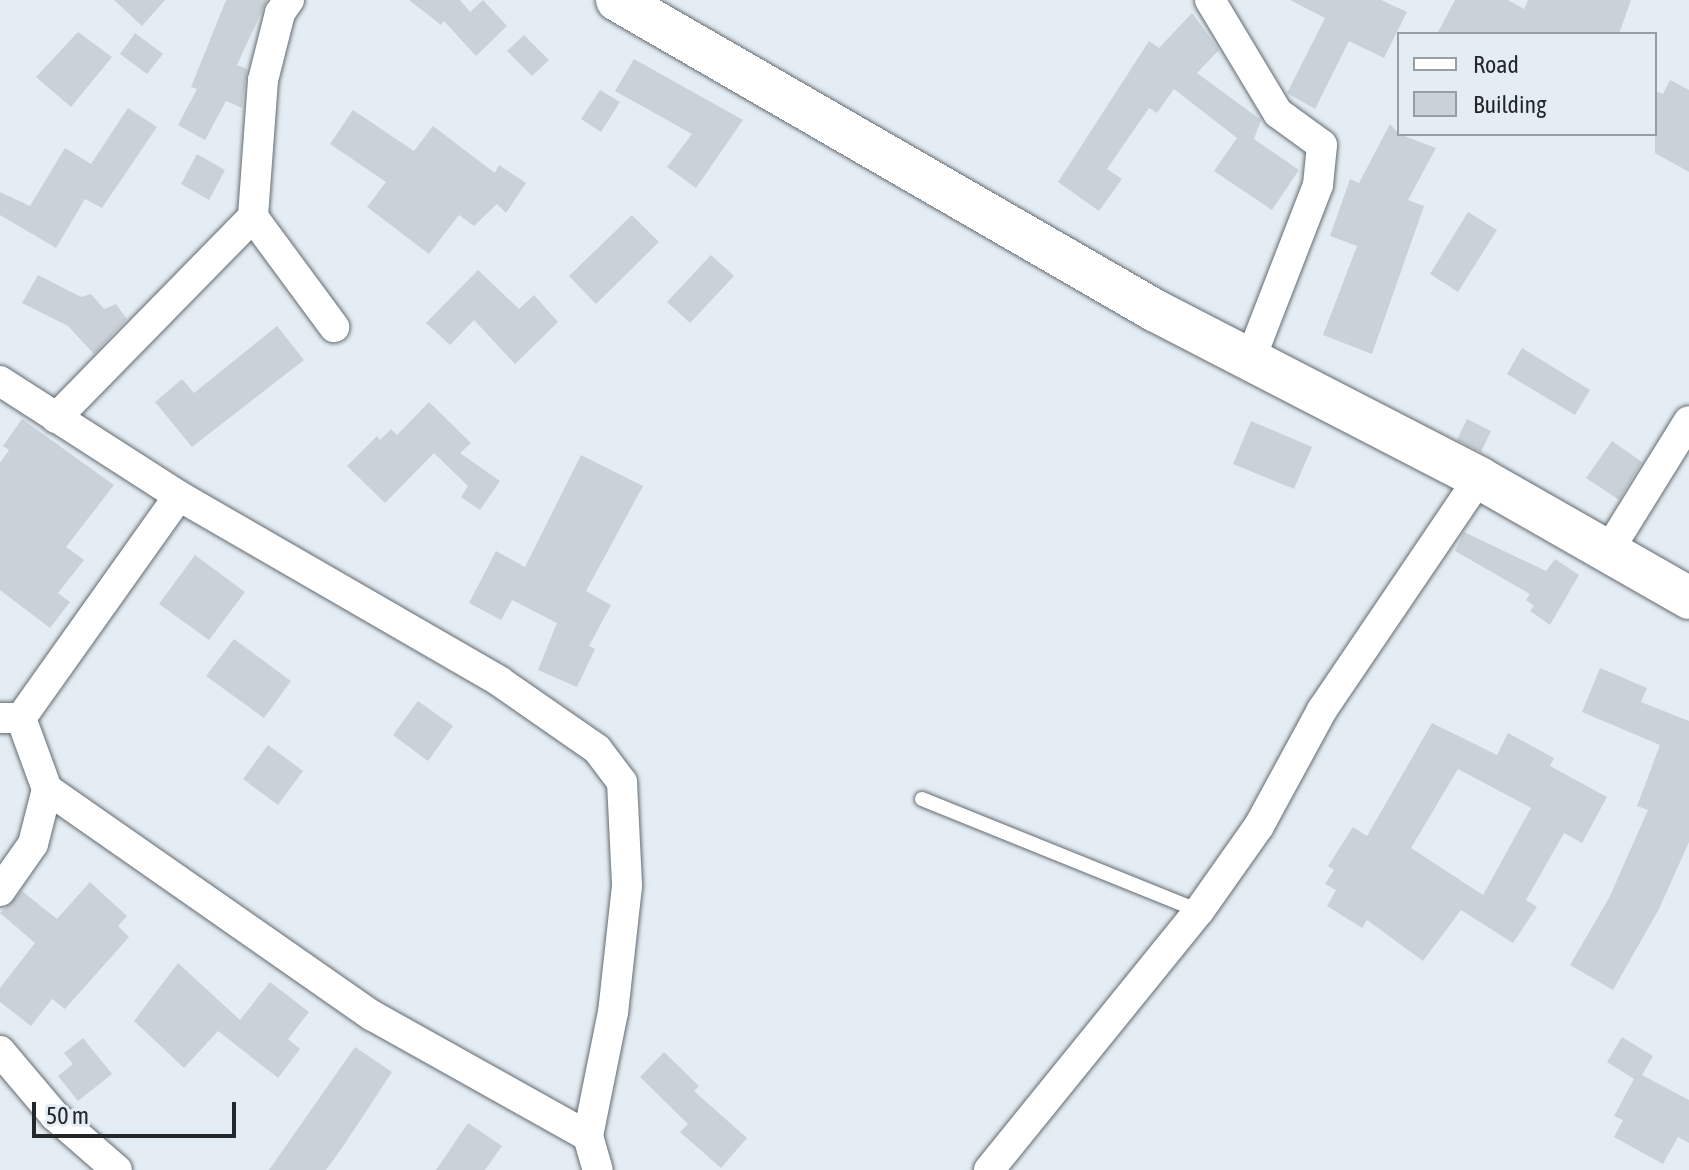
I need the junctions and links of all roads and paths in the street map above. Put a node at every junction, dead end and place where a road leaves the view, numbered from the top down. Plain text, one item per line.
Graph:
1 (289, 0) edge
2 (617, 0) edge
3 (1210, 0) edge
4 (253, 217) junction
5 (334, 327) dead end
6 (1250, 360) junction
7 (0, 381) edge
8 (56, 418) junction
9 (1689, 421) edge
10 (1479, 478) junction
11 (179, 496) junction
12 (1607, 553) junction
13 (1689, 598) edge
14 (10, 718) edge
15 (47, 789) junction
16 (922, 799) dead end
17 (0, 891) edge
18 (1199, 911) junction
19 (0, 1051) edge
20 (588, 1136) junction
21 (117, 1170) edge
22 (598, 1170) edge
23 (989, 1170) edge

1 - 4 street
2 - 6 street
3 - 6 street
4 - 5 street
4 - 8 street
6 - 10 street
7 - 8 street
8 - 11 street
9 - 12 street
10 - 12 street
10 - 18 street
11 - 14 street
11 - 20 street
12 - 13 street
14 - 15 street
15 - 17 street
15 - 20 street
16 - 18 lane
18 - 23 street
19 - 21 street
20 - 22 street

